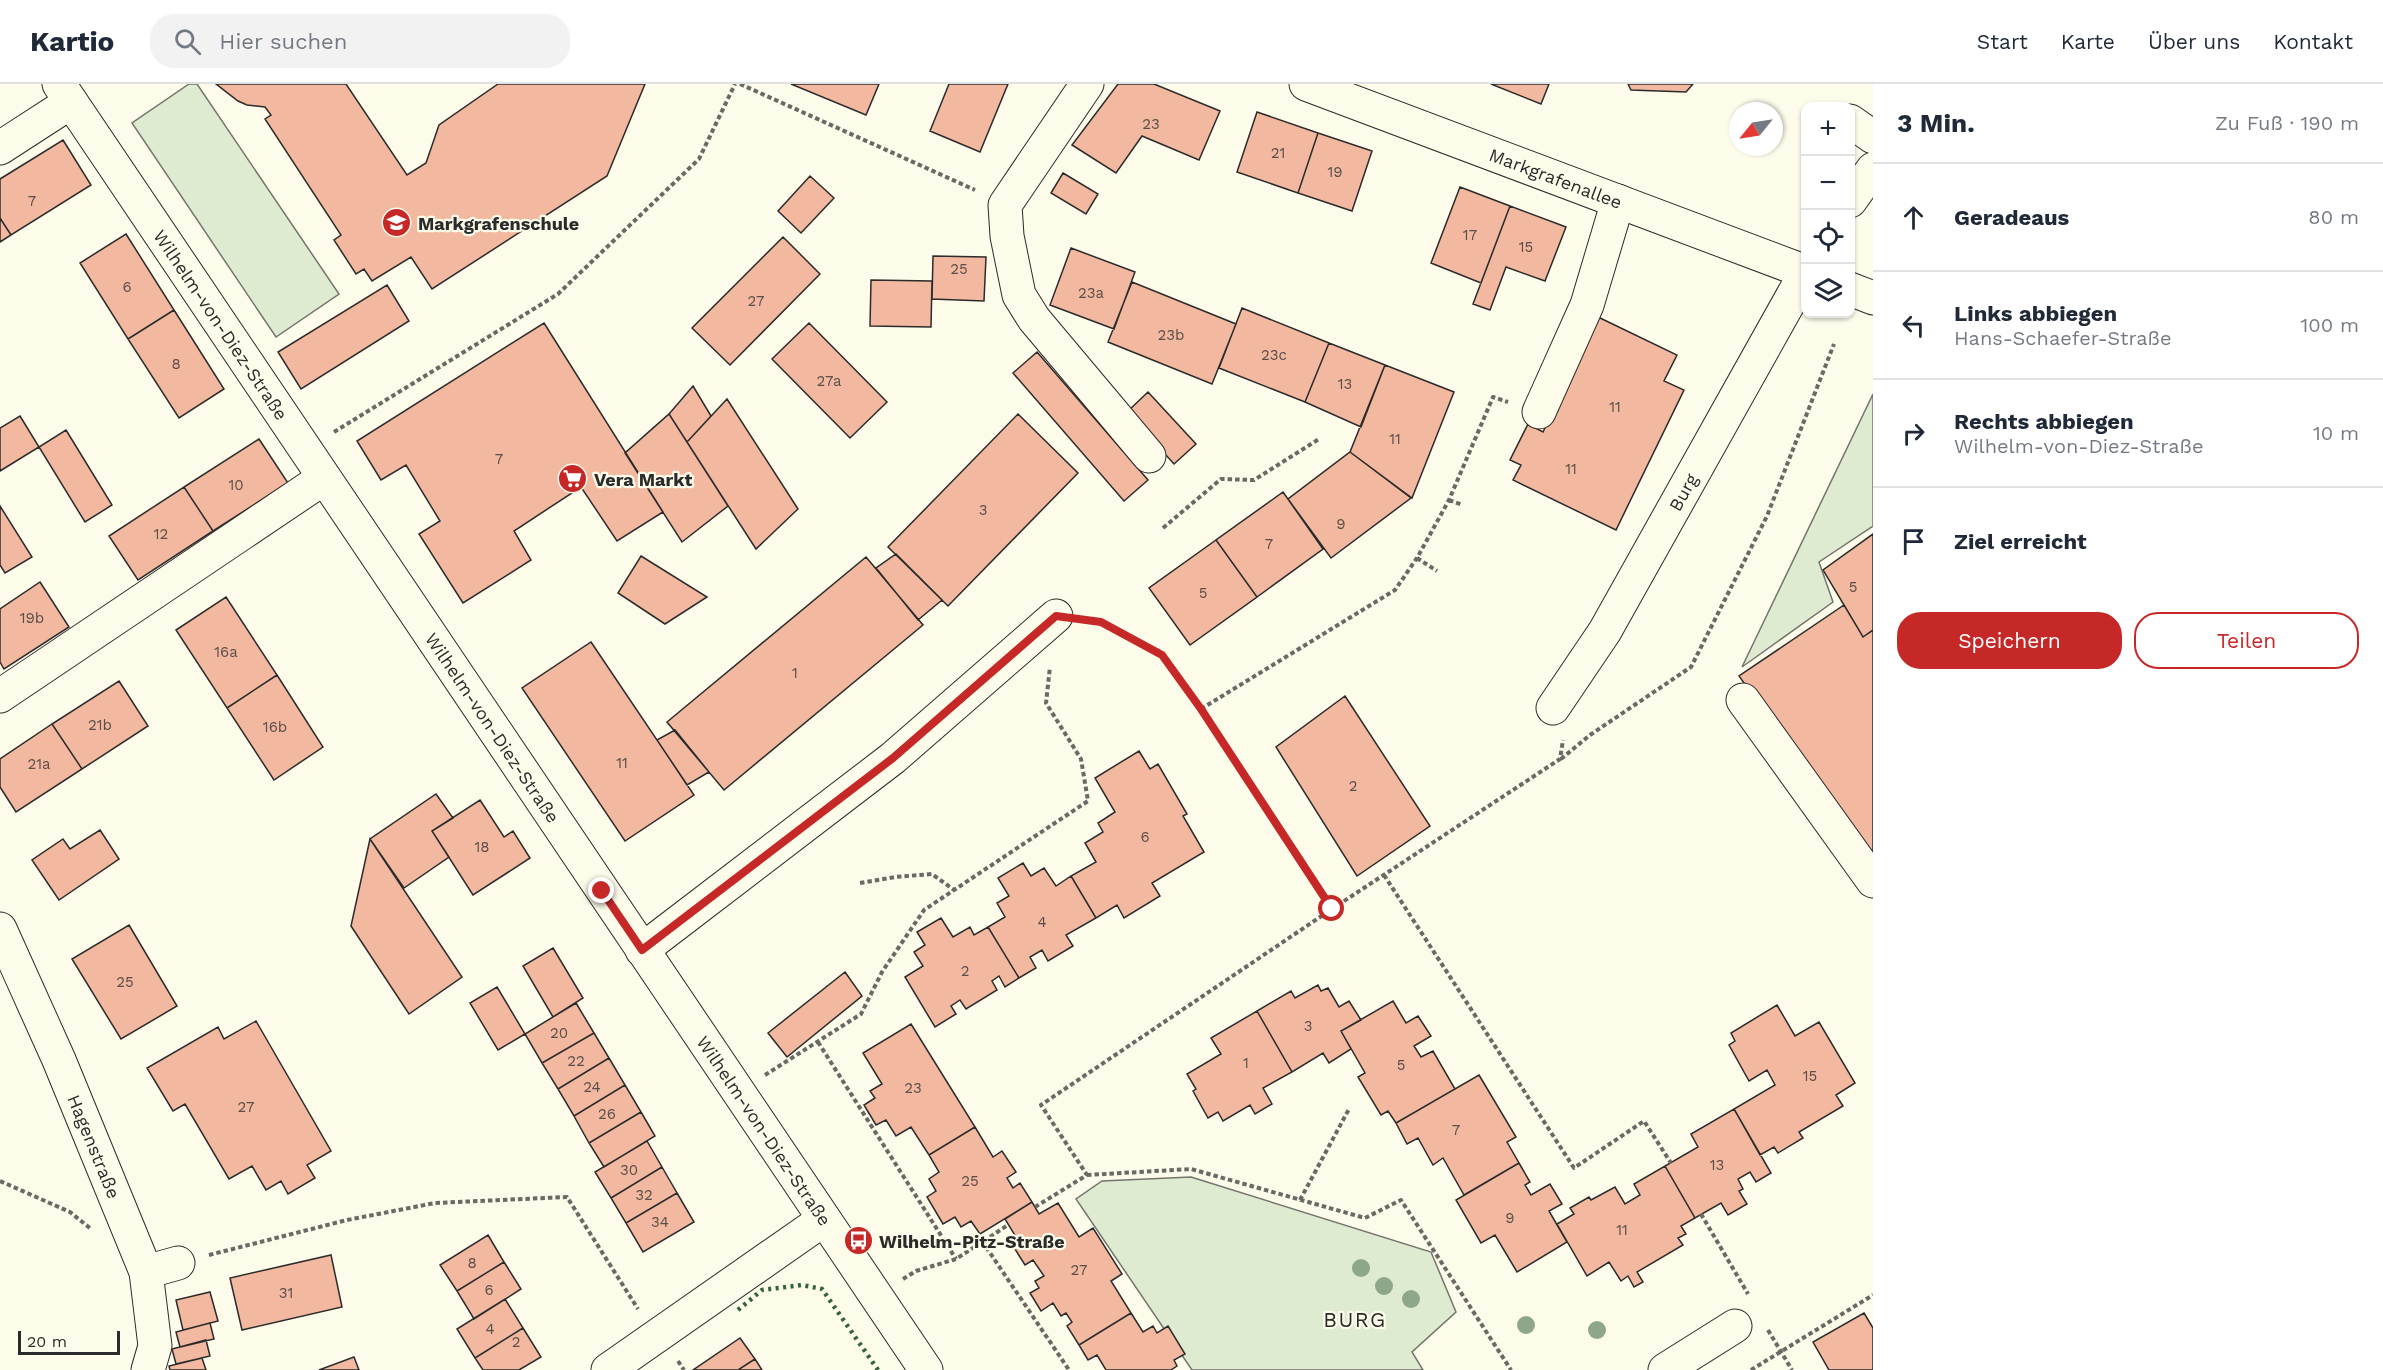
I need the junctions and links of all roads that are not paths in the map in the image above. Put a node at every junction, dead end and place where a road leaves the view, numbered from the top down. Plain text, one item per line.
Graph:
1 (1087, 84) edge
2 (1306, 84) edge
3 (65, 93) edge
4 (1855, 124) edge
5 (1873, 137) edge
6 (0, 148) edge
7 (1873, 169) edge
8 (1855, 195) edge
9 (1618, 201) junction
10 (1801, 270) edge
11 (1801, 281) edge
12 (1855, 291) edge
13 (1873, 298) edge
14 (1539, 412) road end
15 (1149, 456) dead end
16 (324, 478) junction
17 (1056, 616) road end
18 (0, 696) edge
19 (1743, 700) dead end
20 (1558, 722) road end
21 (1873, 881) edge
22 (0, 930) edge
23 (642, 950) junction
24 (823, 1220) junction
25 (178, 1263) road end
26 (146, 1272) junction
27 (1735, 1326) road end
28 (148, 1370) edge
29 (608, 1370) edge
30 (926, 1370) edge
31 (1665, 1370) edge

1 - 15 street
2 - 9 street, Markgrafenallee
3 - 6 street
3 - 16 street, Wilhelm-von-Diez-Straße
4 - 5 street
7 - 8 street
9 - 10 street, Markgrafenallee
9 - 14 street
11 - 20 street, Burg
12 - 13 street
16 - 18 street
16 - 23 street, Wilhelm-von-Diez-Straße
17 - 23 street
19 - 21 street
22 - 26 street, Hagenstraße
23 - 24 street, Wilhelm-von-Diez-Straße
24 - 29 street
24 - 30 street, Wilhelm-von-Diez-Straße
25 - 26 street
26 - 28 street, Hagenstraße
27 - 31 street

